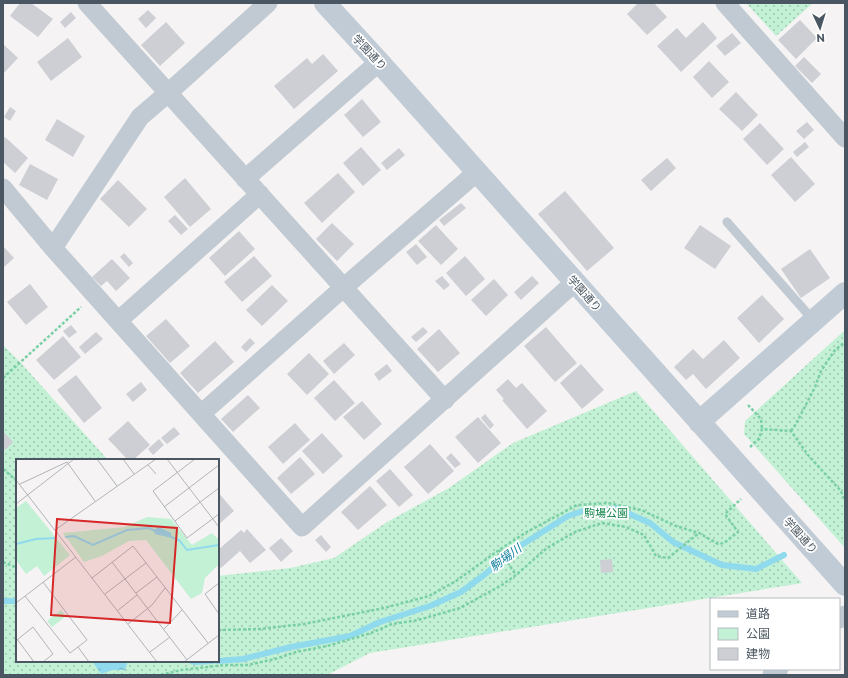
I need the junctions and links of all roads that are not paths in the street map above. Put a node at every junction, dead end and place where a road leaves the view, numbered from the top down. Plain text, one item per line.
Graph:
1 (87, 3) edge
2 (268, 3) edge
3 (325, 3) edge
4 (725, 3) edge
5 (379, 62) junction
6 (168, 93) junction
7 (845, 138) edge
8 (477, 172) junction
9 (245, 179) junction
10 (3, 188) edge
11 (260, 194) junction
12 (727, 222) dead end
13 (53, 248) junction
14 (576, 282) junction
15 (343, 288) junction
16 (845, 293) edge
17 (118, 321) junction
18 (814, 321) junction
19 (445, 400) junction
20 (201, 414) junction
21 (699, 422) junction
22 (845, 585) edge

1 - 6 street
2 - 6 street
3 - 5 street, 学園通り
4 - 7 street
5 - 8 street, 学園通り
5 - 9 street
6 - 9 street
6 - 13 street
8 - 14 street, 学園通り
8 - 15 street
9 - 11 street
10 - 13 street
11 - 15 street
11 - 17 street
12 - 18 lane
13 - 17 street
14 - 19 street
14 - 21 street, 学園通り
15 - 19 street
15 - 20 street
16 - 18 street
17 - 20 street
18 - 21 street
19 - 20 street
21 - 22 street, 学園通り

